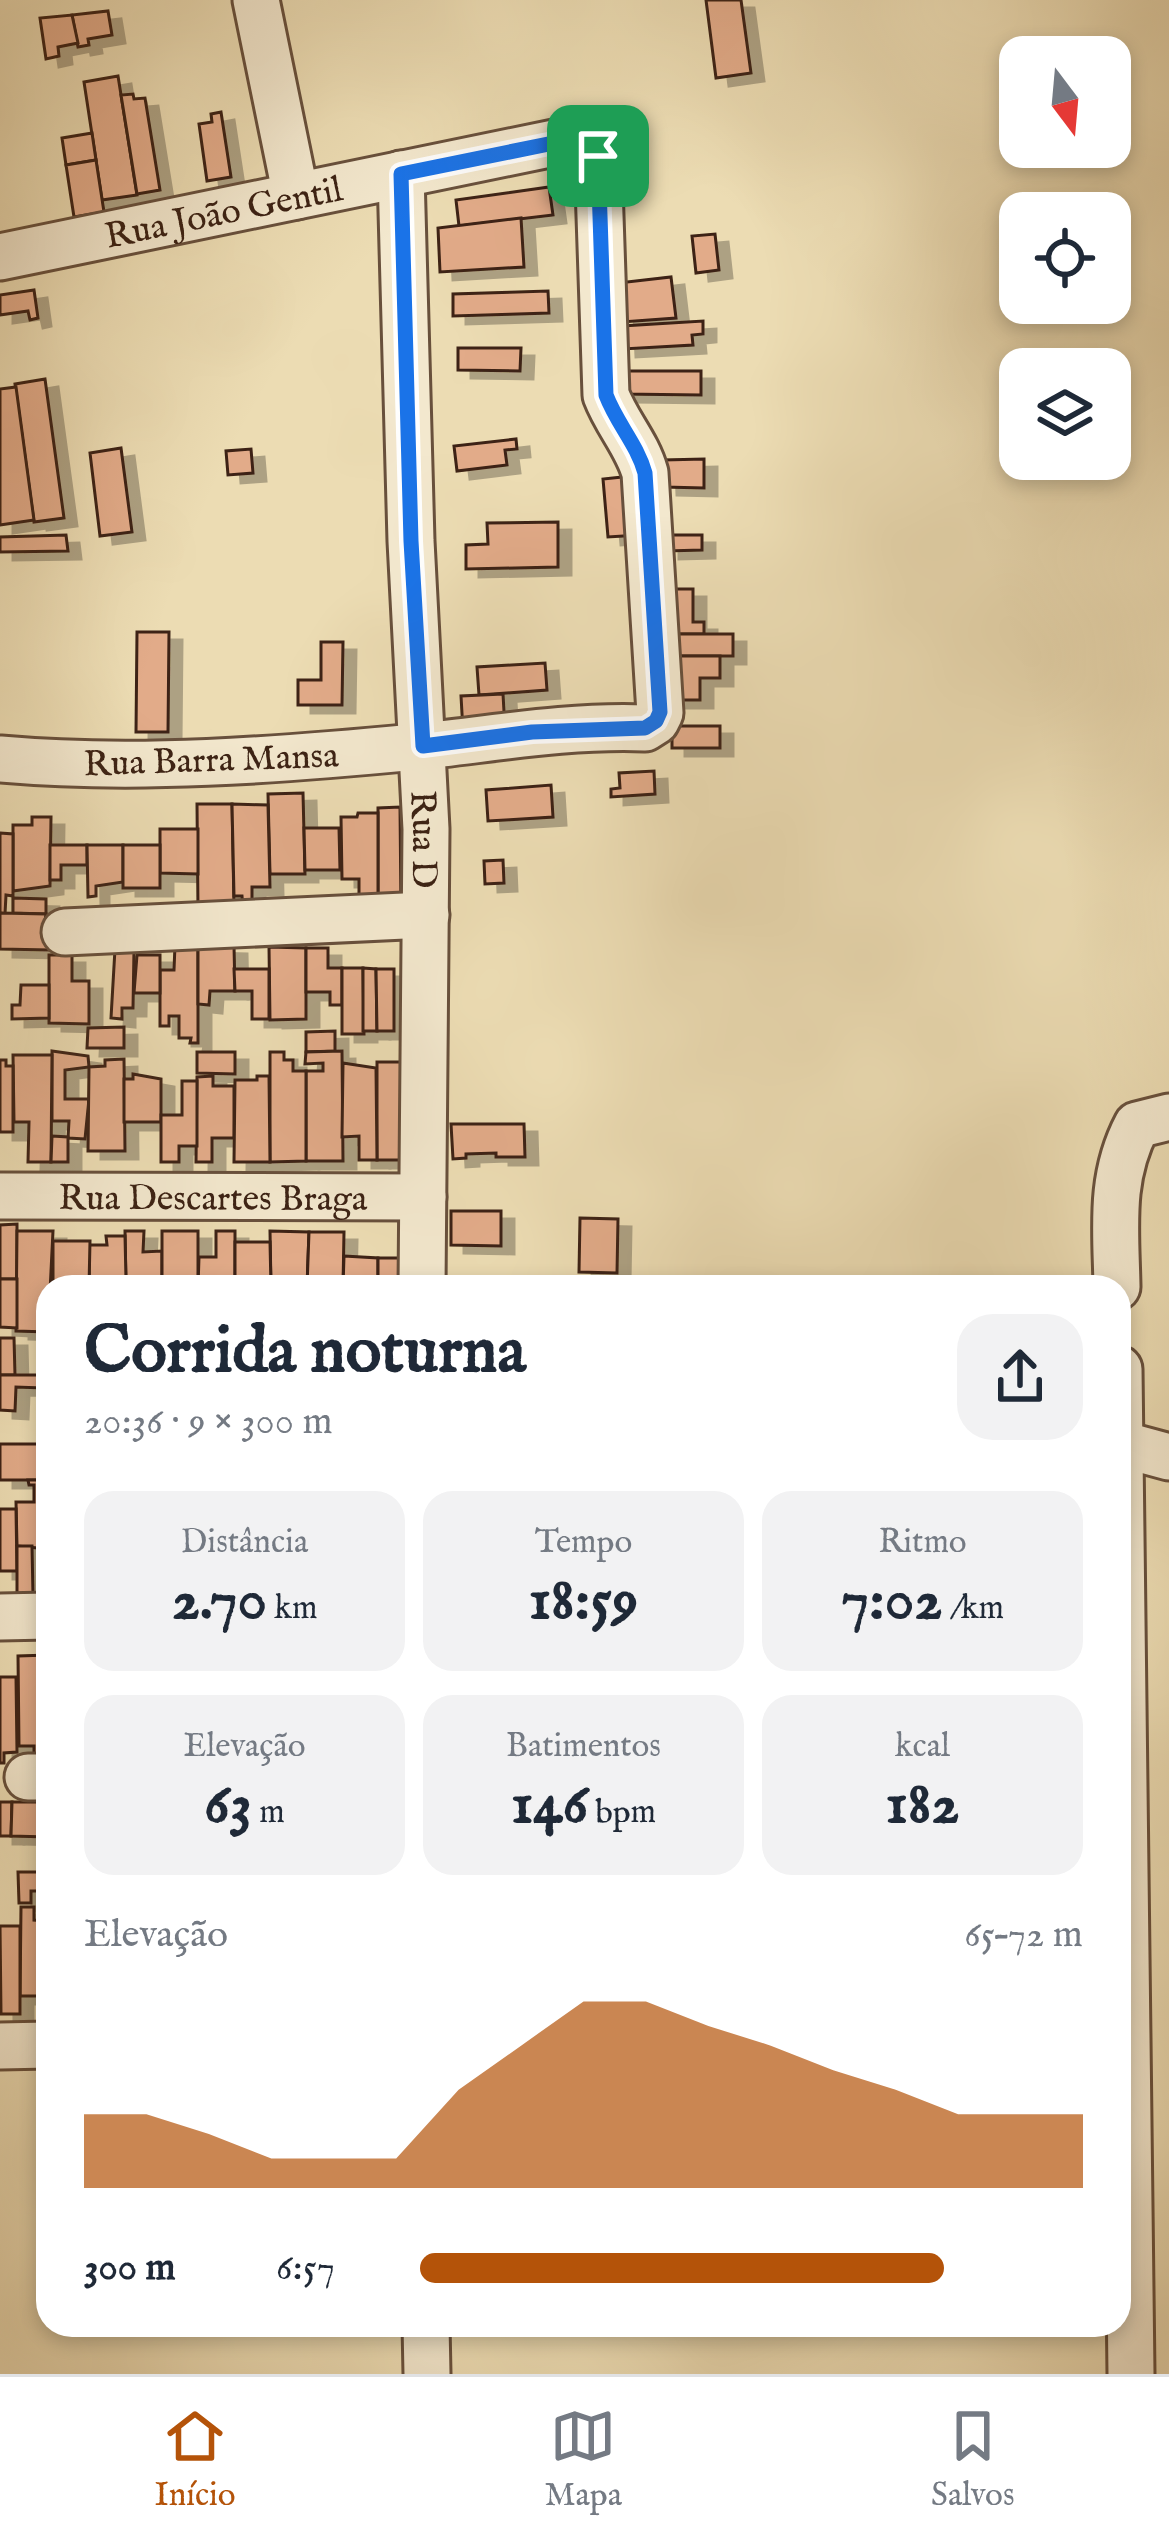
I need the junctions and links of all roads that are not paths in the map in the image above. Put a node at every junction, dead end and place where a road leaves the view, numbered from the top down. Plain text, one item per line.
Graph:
1 (256, 0) edge
2 (588, 136) joint
3 (401, 174) junction
4 (296, 196) junction
5 (0, 257) edge
6 (423, 746) junction
7 (0, 759) edge
8 (426, 915) junction
9 (65, 932) dead end
10 (1169, 1117) edge
11 (0, 1196) edge
12 (423, 1197) junction
13 (422, 1275) edge
14 (1117, 1275) edge
15 (1131, 1447) edge
16 (1169, 1457) edge
17 (36, 1616) edge
18 (0, 1617) edge
19 (36, 2045) edge
20 (0, 2046) edge
21 (426, 2337) edge
22 (1130, 2337) edge
23 (427, 2374) edge
24 (1130, 2374) edge

1 - 4 street
2 - 3 street, Rua João Gentil
2 - 6 street, Rua Barra Mansa
3 - 4 street, Rua João Gentil
3 - 6 street, Rua D
4 - 5 street, Rua João Gentil
6 - 7 street, Rua Barra Mansa
6 - 8 street, Rua D
8 - 9 street
8 - 12 street, Rua D
10 - 14 street
11 - 12 street, Rua Descartes Braga
12 - 13 street, Rua D
15 - 16 street
17 - 18 street
19 - 20 street
21 - 23 street
22 - 24 street

